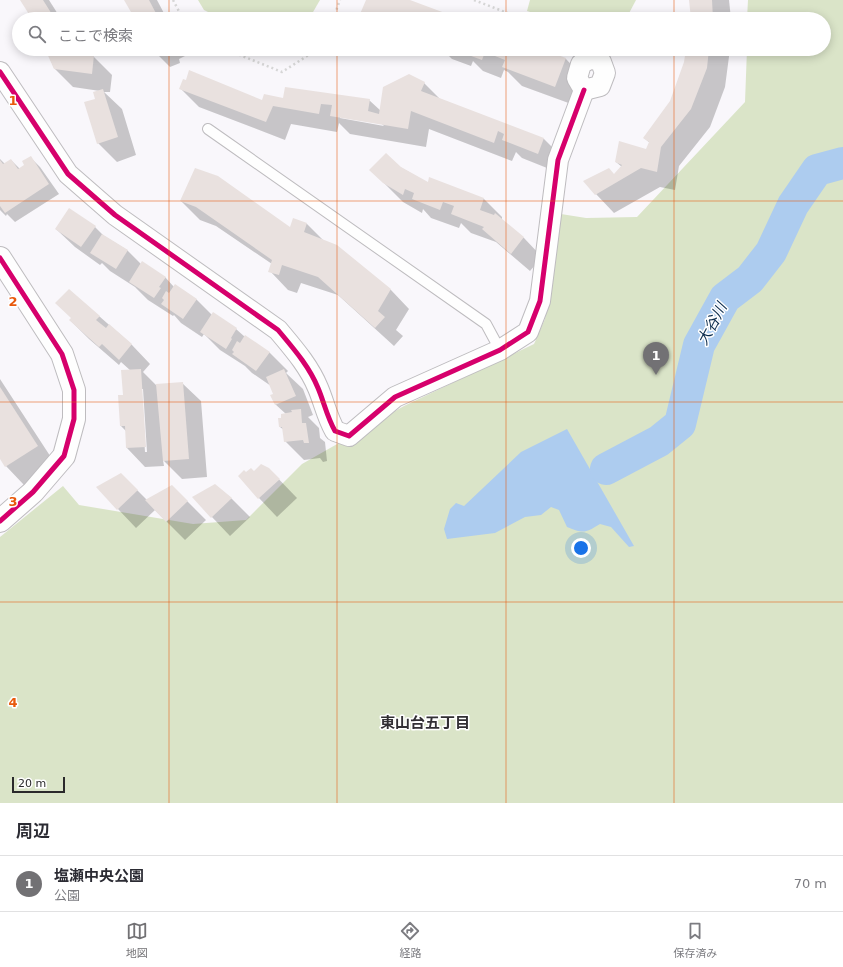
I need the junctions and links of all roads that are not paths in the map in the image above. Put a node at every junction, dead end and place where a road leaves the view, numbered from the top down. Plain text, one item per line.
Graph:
1 (0, 72) edge
2 (584, 90) dead end
3 (208, 129) dead end
4 (0, 258) edge
5 (500, 350) junction
6 (0, 521) edge

1 - 5 street
2 - 5 street
3 - 5 lane
4 - 6 street

